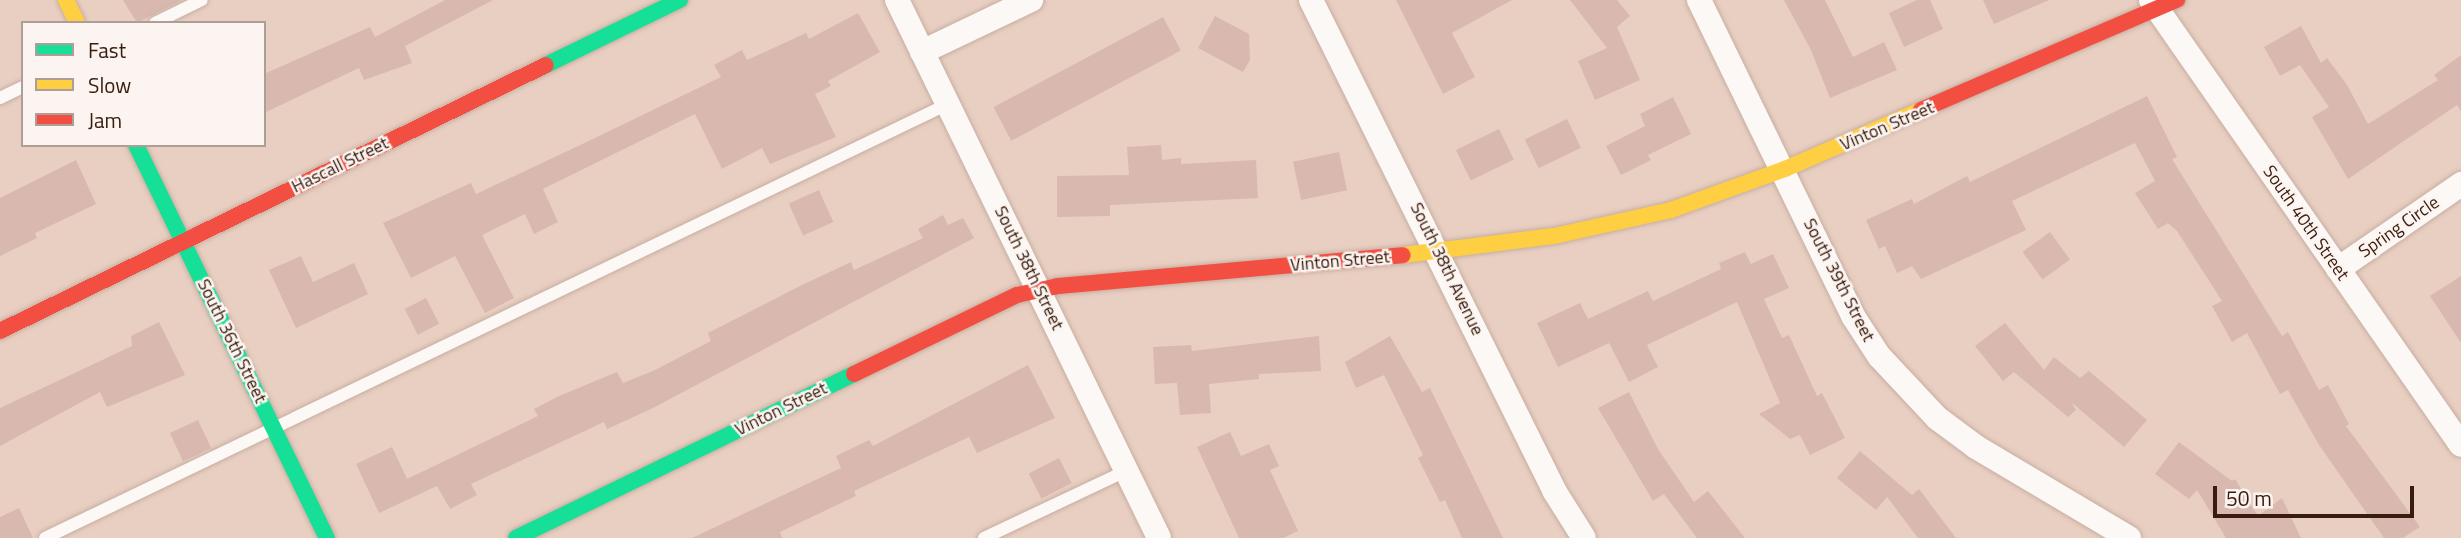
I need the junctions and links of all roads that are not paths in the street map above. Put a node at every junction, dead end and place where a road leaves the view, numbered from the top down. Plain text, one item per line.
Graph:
1 (66, 0) edge
2 (202, 0) edge
3 (680, 0) edge
4 (897, 0) edge
5 (1031, 0) edge
6 (1311, 0) edge
7 (1699, 0) edge
8 (2162, 3) edge
9 (76, 21) edge
10 (159, 21) edge
11 (922, 52) junction
12 (21, 88) edge
13 (0, 98) edge
14 (948, 104) junction
15 (137, 147) edge
16 (1785, 169) junction
17 (2461, 184) edge
18 (183, 242) junction
19 (1439, 252) junction
20 (2337, 269) junction
21 (1040, 288) junction
22 (0, 331) edge
23 (276, 430) junction
24 (2461, 445) edge
25 (1126, 471) junction
26 (45, 538) edge
27 (327, 538) edge
28 (516, 538) edge
29 (984, 538) edge
30 (1158, 538) edge
31 (1584, 538) edge
32 (2129, 538) edge

1 - 9 street
2 - 10 lane
3 - 18 street, Hascall Street
4 - 11 street, South 38th Street
5 - 11 street
6 - 19 street, South 38th Avenue
7 - 16 street, South 39th Street
8 - 16 street, Vinton Street
8 - 20 street, South 40th Street
11 - 14 street, South 38th Street
12 - 13 lane
14 - 21 street, South 38th Street
14 - 23 lane
15 - 18 street, South 36th Street
16 - 19 street, Vinton Street
16 - 32 street, South 39th Street
17 - 20 street, Spring Circle
18 - 22 street, Hascall Street
18 - 23 street, South 36th Street
19 - 21 street, Vinton Street
19 - 31 street, South 38th Avenue
20 - 24 street, South 40th Street
21 - 25 street, South 38th Street
21 - 28 street, Vinton Street
23 - 26 lane
23 - 27 street, South 36th Street
25 - 29 lane
25 - 30 street, South 38th Street

